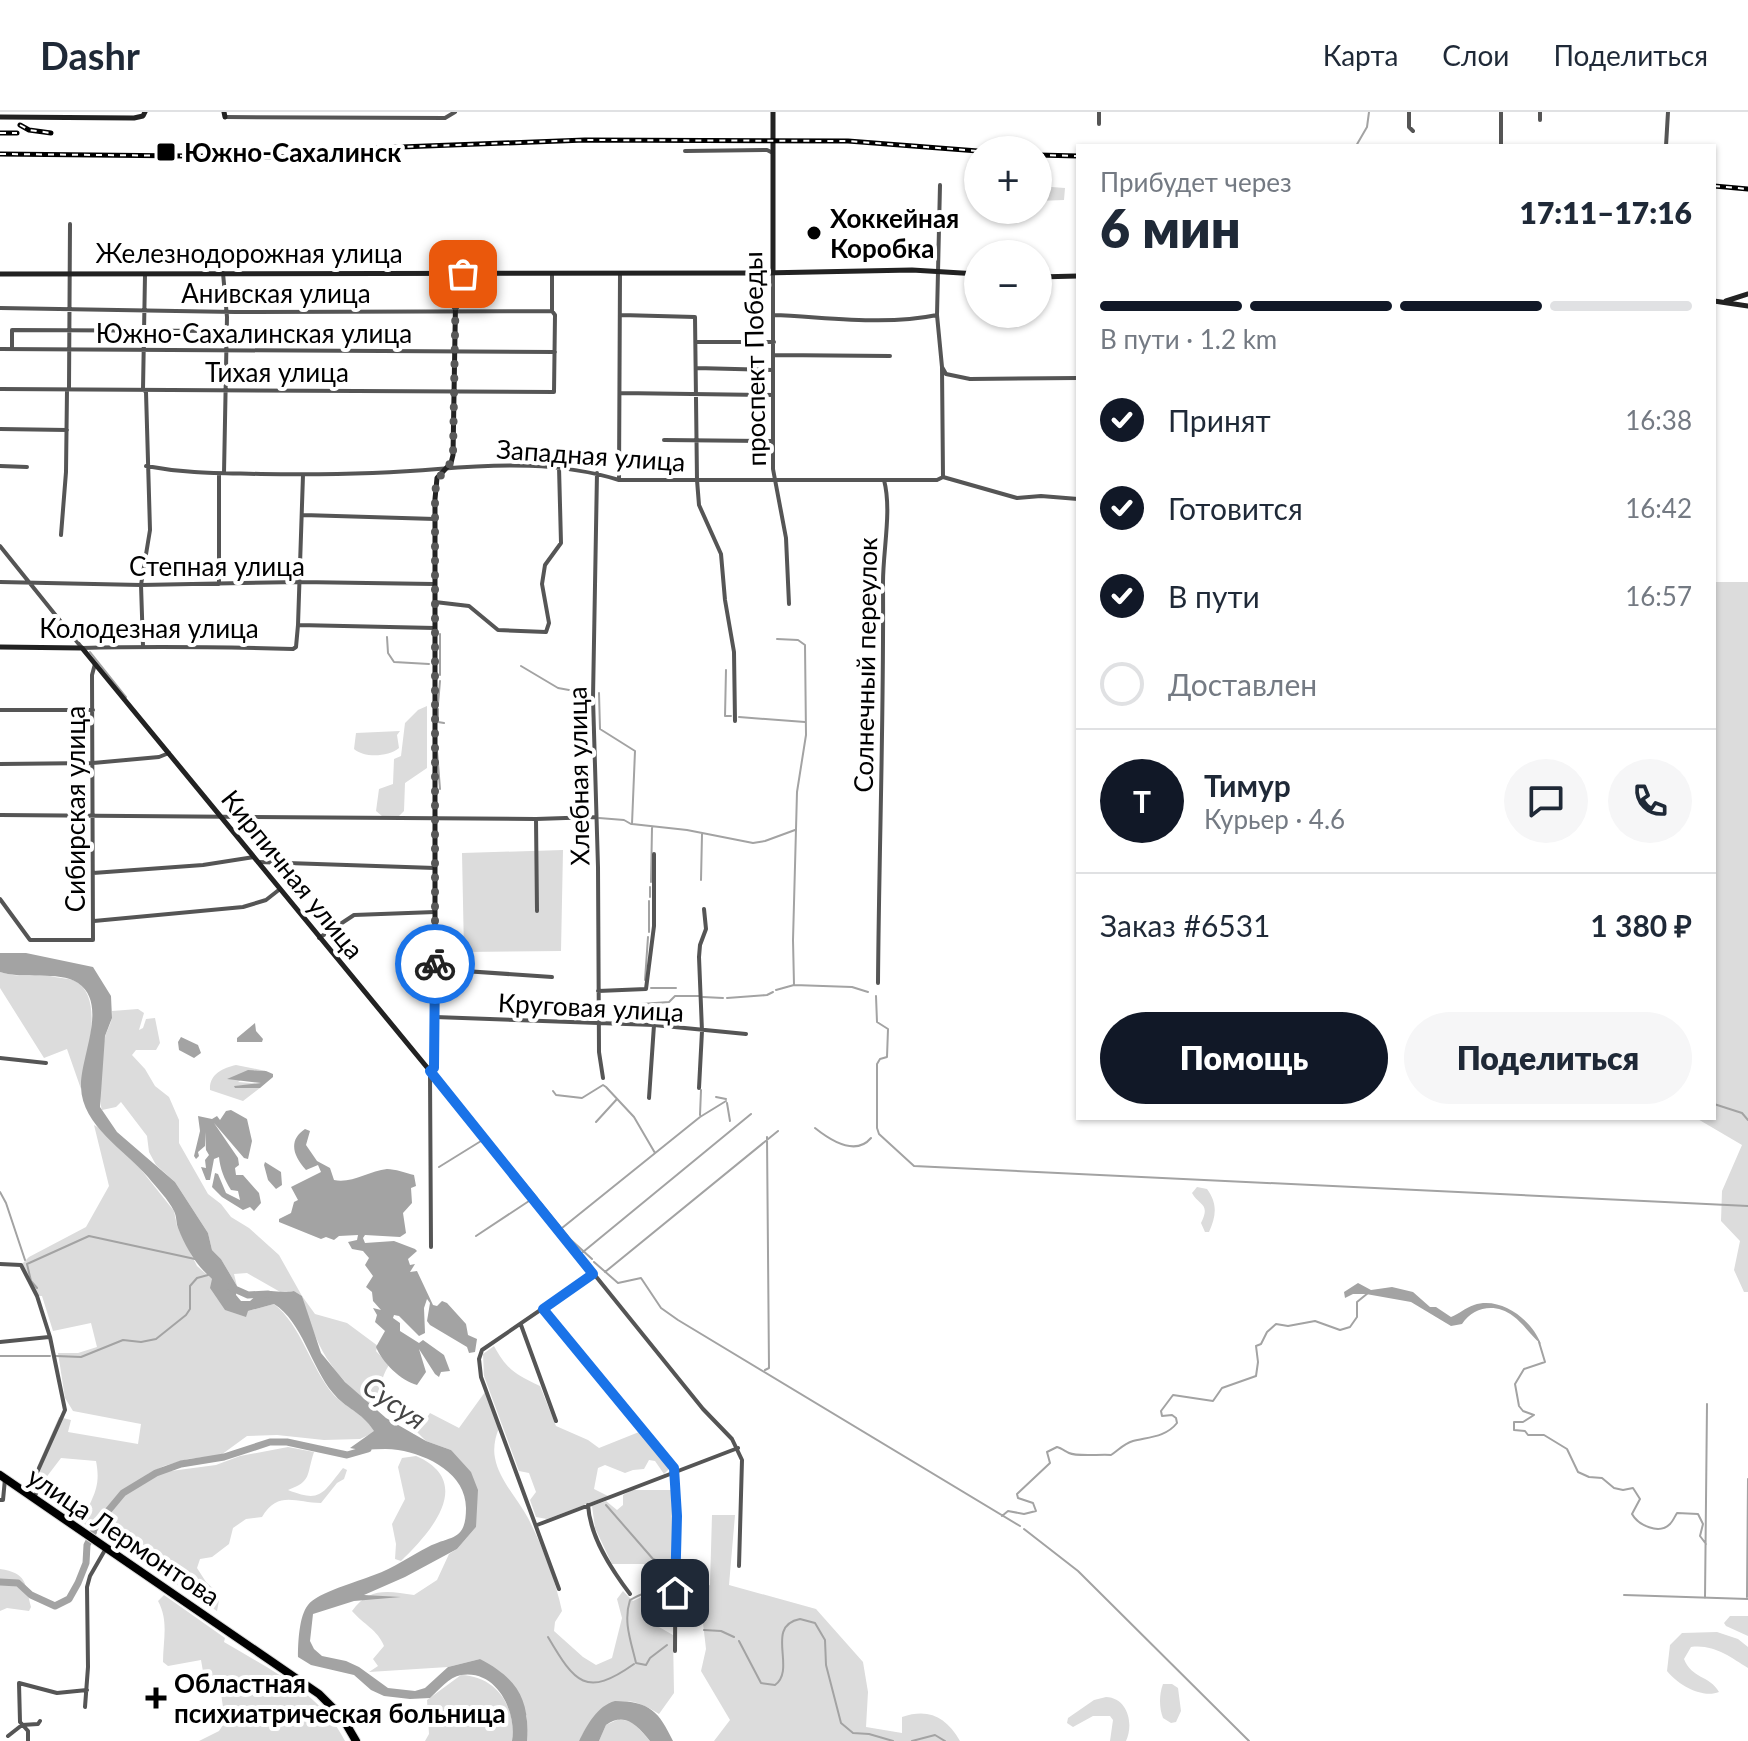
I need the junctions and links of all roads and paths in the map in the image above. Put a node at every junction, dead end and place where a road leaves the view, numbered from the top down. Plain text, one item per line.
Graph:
1 (773, 112) edge
2 (1099, 112) edge
3 (1409, 112) edge
4 (1501, 112) edge
5 (1540, 112) edge
6 (1668, 112) edge
7 (454, 113) edge
8 (144, 114) edge
9 (224, 114) edge
10 (302, 115) edge
11 (0, 117) edge
12 (1540, 120) dead end
13 (1099, 124) dead end
14 (1413, 131) dead end
15 (1501, 144) edge
16 (1666, 144) edge
17 (685, 151) dead end
18 (773, 153) junction
19 (940, 185) dead end
20 (70, 224) dead end
21 (937, 271) junction
22 (69, 273) junction
23 (145, 273) junction
24 (223, 273) junction
25 (552, 273) junction
26 (620, 273) junction
27 (773, 273) junction
28 (964, 273) edge
29 (0, 274) edge
30 (456, 274) junction
31 (1076, 276) edge
32 (1052, 277) edge
33 (1748, 294) edge
34 (1717, 302) edge
35 (1748, 306) edge
36 (0, 308) edge
37 (70, 309) junction
38 (144, 311) junction
39 (552, 311) junction
40 (226, 312) junction
41 (456, 312) junction
42 (621, 315) junction
43 (773, 315) junction
44 (937, 315) junction
45 (69, 331) junction
46 (144, 331) junction
47 (227, 331) junction
48 (696, 342) junction
49 (774, 342) junction
50 (0, 349) edge
51 (12, 349) junction
52 (70, 349) junction
53 (143, 350) junction
54 (226, 350) junction
55 (456, 352) junction
56 (555, 352) junction
57 (774, 355) junction
58 (890, 356) dead end
59 (942, 367) junction
60 (696, 368) junction
61 (773, 370) junction
62 (1076, 378) edge
63 (0, 389) edge
64 (68, 389) junction
65 (143, 389) junction
66 (225, 390) junction
67 (455, 390) junction
68 (695, 392) junction
69 (620, 393) junction
70 (773, 395) junction
71 (0, 429) edge
72 (67, 430) junction
73 (664, 440) dead end
74 (697, 441) junction
75 (773, 441) junction
76 (0, 466) edge
77 (146, 466) junction
78 (27, 467) dead end
79 (447, 467) junction
80 (559, 467) junction
81 (597, 473) junction
82 (221, 474) junction
83 (303, 475) junction
84 (943, 477) junction
85 (774, 478) junction
86 (619, 480) junction
87 (697, 480) junction
88 (884, 480) junction
89 (1076, 499) edge
90 (303, 515) junction
91 (435, 519) junction
92 (61, 535) dead end
93 (0, 546) edge
94 (0, 582) edge
95 (300, 582) junction
96 (29, 583) junction
97 (219, 584) junction
98 (434, 584) junction
99 (141, 585) junction
100 (435, 602) junction
101 (789, 604) dead end
102 (298, 625) junction
103 (435, 628) junction
104 (143, 646) junction
105 (0, 647) edge
106 (82, 648) junction
107 (95, 664) junction
108 (0, 710) edge
109 (93, 710) junction
110 (735, 721) dead end
111 (169, 753) junction
112 (93, 763) junction
113 (0, 764) edge
114 (0, 815) edge
115 (93, 816) junction
116 (221, 817) junction
117 (595, 817) junction
118 (435, 818) junction
119 (536, 819) junction
120 (654, 854) dead end
121 (256, 859) junction
122 (435, 868) junction
123 (93, 873) junction
124 (280, 889) junction
125 (0, 899) edge
126 (704, 909) dead end
127 (537, 911) dead end
128 (435, 912) junction
129 (94, 921) junction
130 (319, 938) junction
131 (435, 969) junction
132 (552, 977) dead end
133 (878, 983) dead end
134 (598, 991) junction
135 (435, 1017) junction
136 (598, 1022) junction
137 (654, 1025) junction
138 (702, 1031) junction
139 (746, 1034) dead end
140 (0, 1058) edge
141 (46, 1063) dead end
142 (430, 1071) junction
143 (603, 1078) dead end
144 (699, 1088) dead end
145 (649, 1098) dead end
146 (431, 1247) dead end
147 (0, 1264) edge
148 (593, 1274) junction
149 (543, 1309) junction
150 (521, 1325) junction
151 (50, 1337) junction
152 (0, 1342) edge
153 (556, 1421) dead end
154 (738, 1448) junction
155 (676, 1473) junction
156 (3, 1477) edge
157 (33, 1499) junction
158 (0, 1500) edge
159 (588, 1505) junction
160 (537, 1525) junction
161 (102, 1545) junction
162 (739, 1566) dead end
163 (559, 1589) dead end
164 (630, 1594) dead end
165 (675, 1651) dead end
166 (87, 1690) junction
167 (85, 1707) dead end
168 (40, 1721) dead end
169 (22, 1725) junction
170 (8, 1736) dead end
171 (28, 1741) edge
172 (356, 1741) edge

1 - 18 street, проспект Победы
2 - 13 street
3 - 14 street
4 - 15 street
5 - 12 street
6 - 16 street
7 - 10 street
8 - 11 street
9 - 10 street
17 - 18 street
18 - 27 street, проспект Победы
19 - 21 street
20 - 22 street
21 - 27 street, Железнодорожная улица
21 - 28 street, Железнодорожная улица
21 - 44 street
22 - 23 street, Железнодорожная улица
22 - 29 street, Железнодорожная улица
22 - 37 street
23 - 24 street, Железнодорожная улица
23 - 38 street
24 - 30 street, Железнодорожная улица
24 - 40 street
25 - 26 street, Железнодорожная улица
25 - 30 street, Железнодорожная улица
25 - 39 street
26 - 27 street, Железнодорожная улица
26 - 42 street
27 - 43 street, проспект Победы
30 - 41 street
31 - 32 street
33 - 34 street
34 - 35 street
36 - 37 street, Анивская улица
37 - 38 street, Анивская улица
37 - 45 street
38 - 40 street, Анивская улица
38 - 46 street
39 - 41 street, Анивская улица
39 - 56 street
40 - 41 street, Анивская улица
40 - 47 street
41 - 55 street
42 - 48 street
42 - 69 street
43 - 44 street
43 - 49 street, проспект Победы
44 - 59 street
45 - 46 street
45 - 51 street
45 - 52 street
46 - 47 street
46 - 53 street
47 - 54 street
48 - 49 street
48 - 60 street
49 - 57 street, проспект Победы
50 - 51 street, Южно-Сахалинская улица
51 - 52 street, Южно-Сахалинская улица
52 - 53 street, Южно-Сахалинская улица
52 - 64 street
53 - 54 street, Южно-Сахалинская улица
53 - 65 street
54 - 55 street, Южно-Сахалинская улица
54 - 66 street
55 - 56 street, Южно-Сахалинская улица
55 - 67 street
56 - 67 street, Тихая улица
57 - 58 street
57 - 61 street, проспект Победы
59 - 62 street
59 - 84 street
60 - 61 street
60 - 68 street
61 - 70 street, проспект Победы
63 - 64 street, Тихая улица
64 - 65 street, Тихая улица
64 - 72 street
65 - 66 street, Тихая улица
65 - 77 street
66 - 67 street, Тихая улица
66 - 82 street
67 - 79 street
68 - 69 street
68 - 70 street
68 - 74 street
69 - 86 street
70 - 75 street, проспект Победы
71 - 72 street
72 - 92 street
73 - 74 street
74 - 75 street
74 - 87 street
75 - 85 street, проспект Победы
76 - 78 street
77 - 82 street, Западная улица
77 - 99 street
79 - 80 street, Западная улица
79 - 83 street, Западная улица
79 - 91 street
80 - 81 street, Западная улица
80 - 100 street
81 - 86 street, Западная улица
81 - 117 street, Хлебная улица
82 - 83 street, Западная улица
82 - 97 street
83 - 90 street
84 - 88 street, Западная улица
84 - 89 street, Западная улица
85 - 87 street, Западная улица
85 - 88 street, Западная улица
85 - 101 street, проспект Победы
86 - 87 street, Западная улица
87 - 110 street
88 - 133 street, Солнечный переулок
90 - 91 street
90 - 95 street
91 - 98 street
93 - 96 street, Кирпичная улица
94 - 96 street, Степная улица
95 - 97 street, Степная улица
95 - 98 street, Степная улица
95 - 102 street
96 - 99 street, Степная улица
96 - 106 street, Кирпичная улица
97 - 99 street, Степная улица
98 - 100 street
99 - 104 street
100 - 103 street
102 - 103 street
102 - 104 street, Колодезная улица
103 - 118 street
104 - 106 street, Колодезная улица
105 - 106 street, Колодезная улица
106 - 107 street, Кирпичная улица
107 - 109 street, Сибирская улица
107 - 111 street, Кирпичная улица
108 - 109 street
109 - 112 street, Сибирская улица
111 - 112 street
111 - 116 street, Кирпичная улица
112 - 113 street
112 - 115 street, Сибирская улица
114 - 115 street
115 - 116 street
115 - 123 street, Сибирская улица
116 - 118 street
116 - 121 street, Кирпичная улица
117 - 119 street
117 - 134 street, Хлебная улица
118 - 119 street
118 - 122 street
119 - 127 street
120 - 134 street
121 - 122 street
121 - 123 street
121 - 124 street, Кирпичная улица
122 - 128 street
123 - 129 street, Сибирская улица
124 - 129 street
124 - 130 street, Кирпичная улица
125 - 129 street, Сибирская улица
126 - 138 street
128 - 130 street
128 - 131 street
130 - 142 street, Кирпичная улица
131 - 132 street
131 - 135 street
134 - 136 street, Хлебная улица
135 - 136 street, Круговая улица
135 - 142 street
136 - 137 street, Круговая улица
136 - 143 street, Хлебная улица
137 - 138 street, Круговая улица
137 - 145 street
138 - 139 street, Круговая улица
138 - 144 street
140 - 141 street
142 - 146 street
142 - 148 street, Кирпичная улица
147 - 151 street
148 - 149 street
148 - 154 street, Кирпичная улица
149 - 150 street
149 - 155 street
150 - 153 street
150 - 160 street
151 - 152 street
151 - 157 street
154 - 155 street
154 - 162 street
155 - 159 street
155 - 165 street
156 - 157 highway, улица Лермонтова
156 - 158 street
157 - 161 highway, улица Лермонтова
159 - 160 street
159 - 164 street
160 - 163 street
161 - 166 street
161 - 172 highway, улица Лермонтова
166 - 167 street
166 - 169 street
168 - 169 street
169 - 170 street
169 - 171 street

